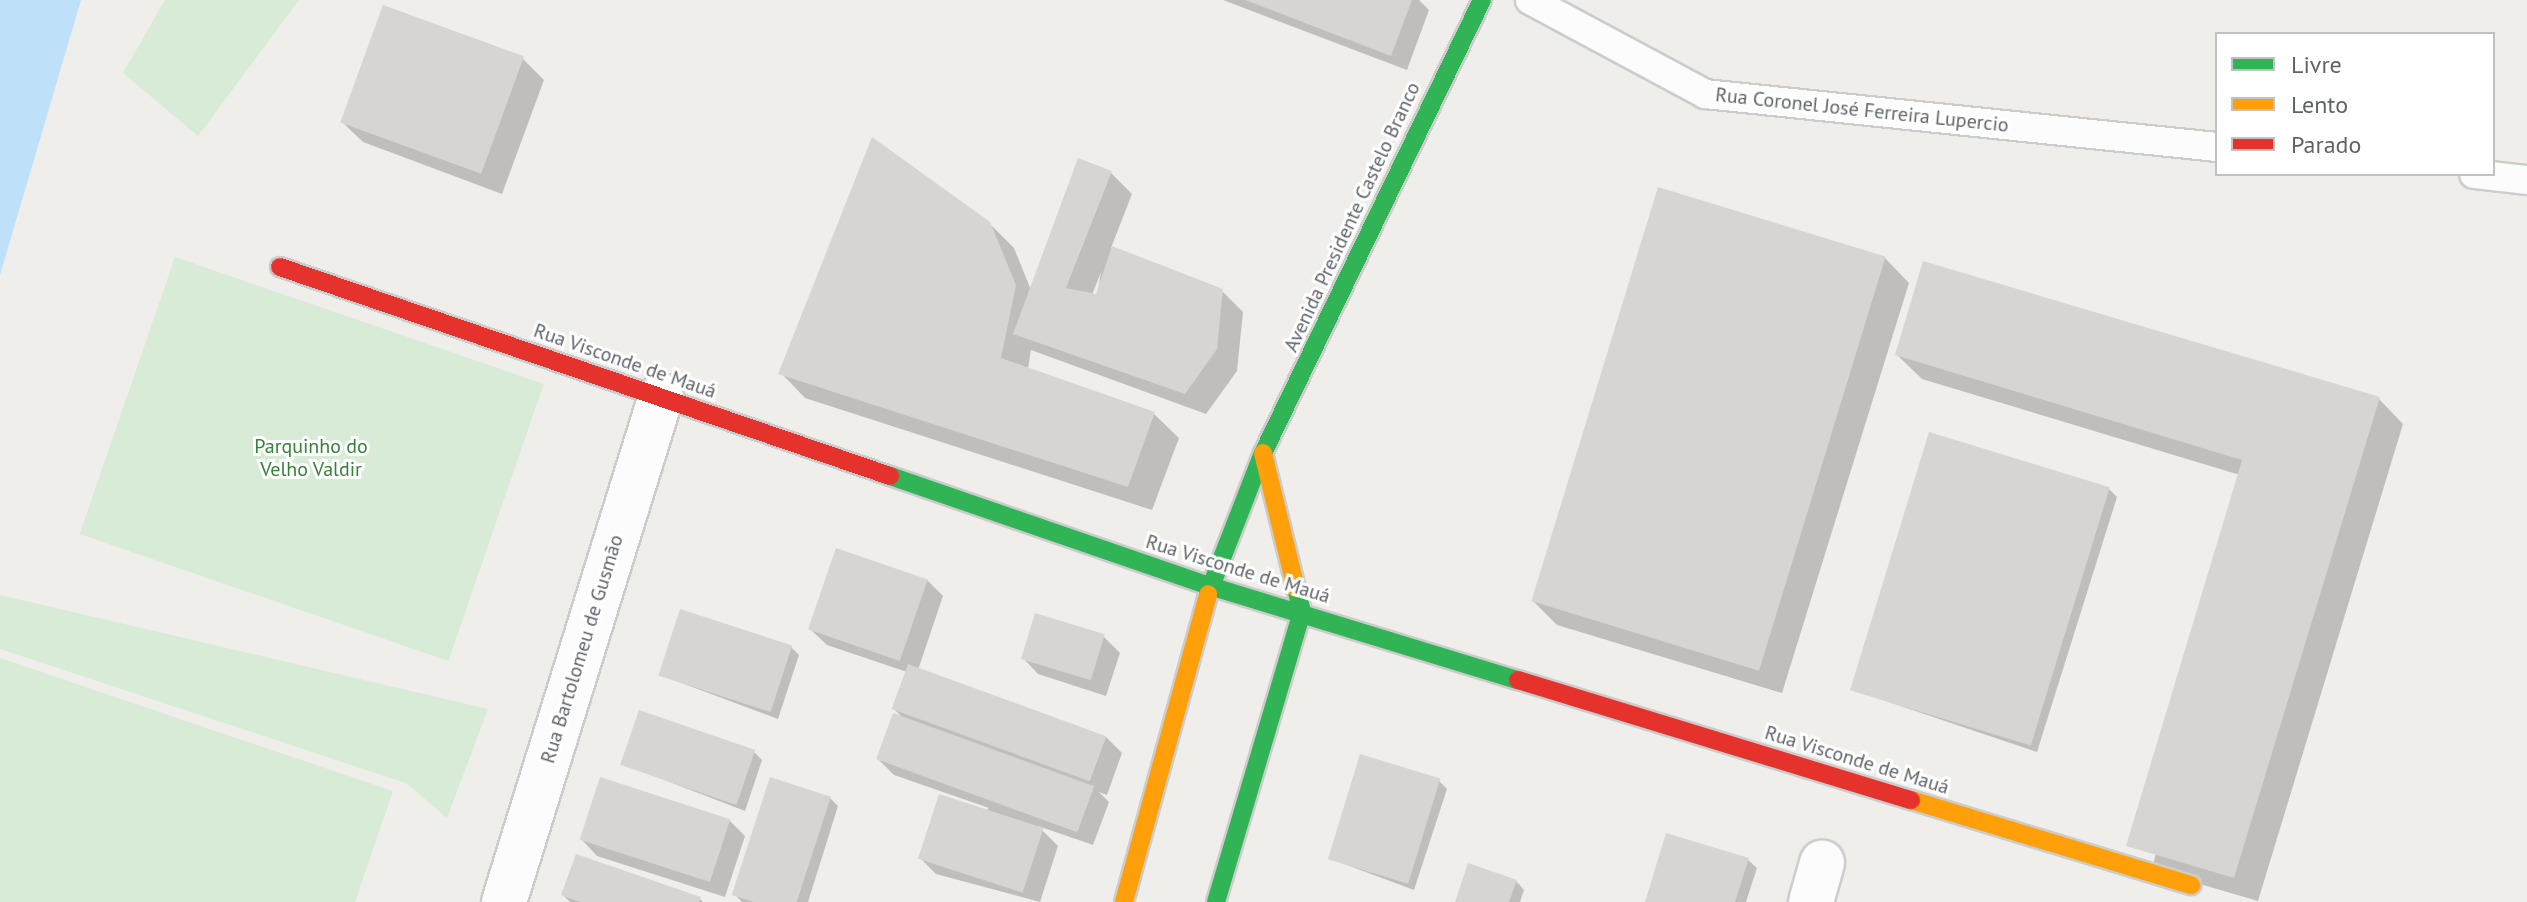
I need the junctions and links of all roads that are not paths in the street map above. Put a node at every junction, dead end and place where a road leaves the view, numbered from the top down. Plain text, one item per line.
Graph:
1 (1482, 0) edge
2 (1530, 0) edge
3 (2215, 147) edge
4 (2492, 176) edge
5 (2527, 180) edge
6 (280, 267) dead end
7 (661, 396) junction
8 (1263, 453) junction
9 (1210, 586) junction
10 (1302, 612) junction
11 (2191, 885) dead end
12 (504, 902) edge
13 (1124, 902) edge
14 (1216, 902) edge

1 - 8 street, Avenida Presidente Castelo Branco
2 - 3 lane, Rua Coronel José Ferreira Lupercio
4 - 5 lane
6 - 7 street, Rua Visconde de Mauá
7 - 9 street, Rua Visconde de Mauá
7 - 12 street, Rua Bartolomeu de Gusmão
8 - 9 street, Avenida Presidente Castelo Branco
8 - 10 street
9 - 10 street, Rua Visconde de Mauá
9 - 13 street, Avenida Presidente Castelo Branco
10 - 11 street, Rua Visconde de Mauá
10 - 14 street

